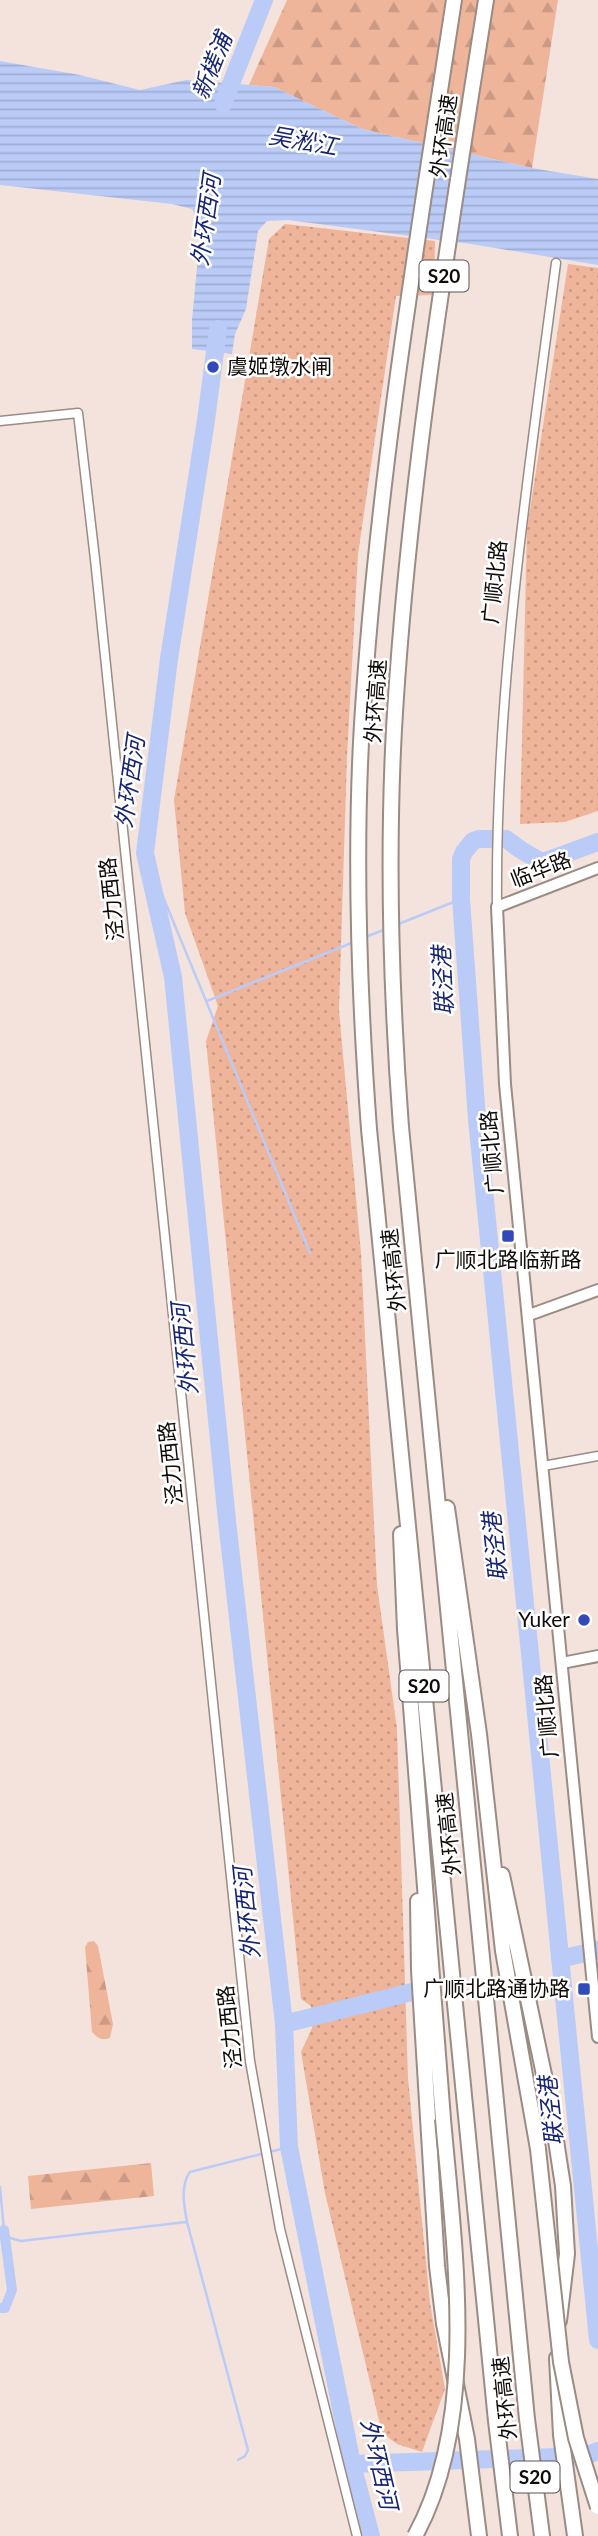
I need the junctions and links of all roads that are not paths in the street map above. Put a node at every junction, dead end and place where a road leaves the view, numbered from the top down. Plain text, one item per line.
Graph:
1 (453, 0) edge
2 (486, 0) edge
3 (556, 263) dead end
4 (0, 421) edge
5 (598, 868) edge
6 (498, 907) junction
7 (598, 1290) edge
8 (528, 1315) junction
9 (422, 1344) junction
10 (391, 1347) junction
11 (598, 1456) edge
12 (543, 1466) junction
13 (598, 1656) edge
14 (562, 1663) junction
15 (487, 1802) junction
16 (419, 1814) junction
17 (598, 2036) edge
18 (598, 2507) edge
19 (357, 2536) edge
20 (415, 2536) edge
21 (479, 2536) edge
22 (510, 2536) edge
23 (542, 2536) edge
24 (575, 2536) edge

1 - 10 highway, 外环高速 / S20
2 - 9 highway, 外环高速 / S20
3 - 6 street, 广顺北路
4 - 19 street, 泾力西路
5 - 6 street, 临华路
6 - 8 street, 广顺北路
7 - 8 street
8 - 12 street, 广顺北路
9 - 15 highway
9 - 23 highway, 外环高速 / S20
10 - 16 highway
10 - 22 highway, 外环高速 / S20
11 - 12 street
12 - 14 street, 广顺北路
13 - 14 street
14 - 17 street, 广顺北路
15 - 18 highway, bridge
15 - 24 highway
16 - 20 highway, bridge
16 - 21 highway

